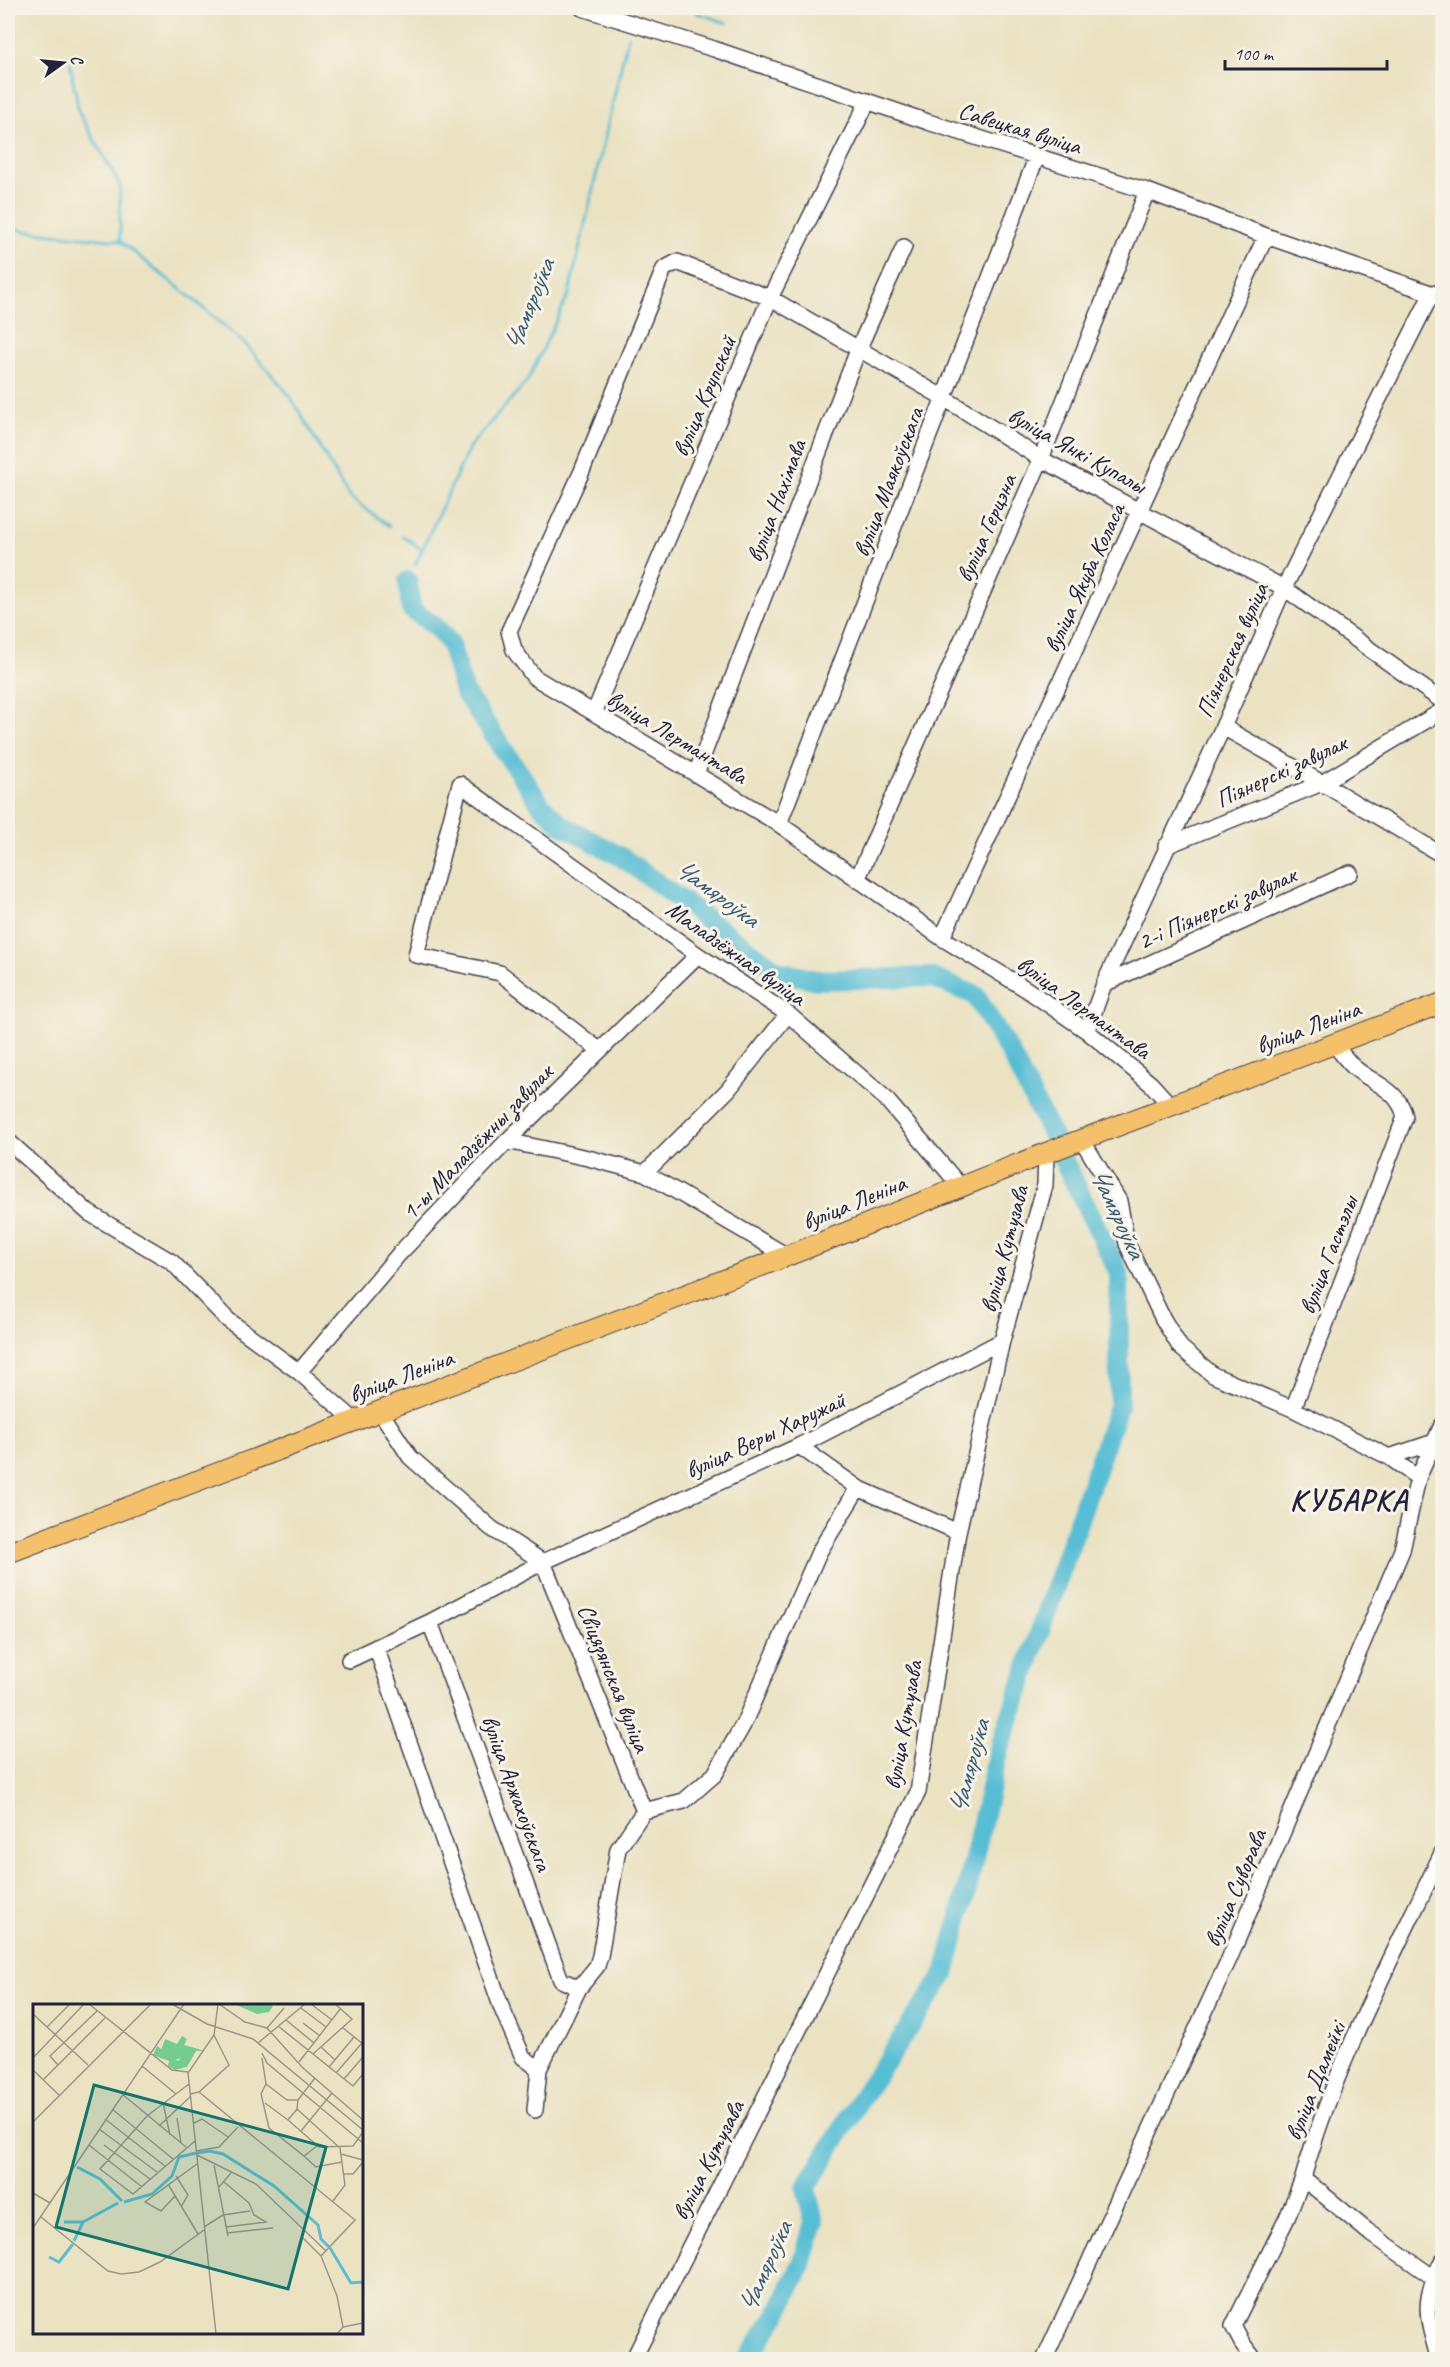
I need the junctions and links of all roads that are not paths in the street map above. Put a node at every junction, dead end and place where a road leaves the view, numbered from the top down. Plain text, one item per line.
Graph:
1 (582, 8) edge
2 (867, 101) junction
3 (1037, 156) junction
4 (1148, 191) junction
5 (1266, 236) junction
6 (904, 247) dead end
7 (677, 262) joint
8 (1437, 295) edge
9 (770, 298) junction
10 (858, 350) junction
11 (944, 398) junction
12 (1041, 459) junction
13 (1140, 511) junction
14 (1284, 588) junction
15 (1443, 701) edge
16 (1443, 711) edge
17 (594, 713) junction
18 (1223, 727) junction
19 (696, 774) junction
20 (1322, 783) junction
21 (779, 824) junction
22 (1166, 846) junction
23 (1443, 855) edge
24 (1350, 873) dead end
25 (857, 880) junction
26 (942, 938) junction
27 (698, 955) junction
28 (1104, 984) junction
29 (1443, 1003) edge
30 (788, 1014) junction
31 (1087, 1031) junction
32 (1334, 1044) junction
33 (599, 1050) junction
34 (1171, 1106) junction
35 (1082, 1140) junction
36 (507, 1141) junction
37 (8, 1142) edge
38 (1046, 1153) junction
39 (645, 1173) junction
40 (961, 1187) junction
41 (787, 1256) junction
42 (1002, 1341) junction
43 (299, 1372) junction
44 (1293, 1409) junction
45 (380, 1411) junction
46 (354, 1420) junction
47 (1443, 1425) edge
48 (1434, 1443) junction
49 (799, 1446) junction
50 (1389, 1456) junction
51 (1418, 1478) junction
52 (858, 1488) junction
53 (958, 1532) junction
54 (8, 1553) edge
55 (543, 1562) junction
56 (430, 1622) junction
57 (376, 1647) junction
58 (349, 1660) dead end
59 (644, 1811) junction
60 (1443, 1853) edge
61 (579, 1988) junction
62 (539, 2069) junction
63 (535, 2110) dead end
64 (1303, 2178) junction
65 (1443, 2261) edge
66 (1434, 2278) junction
67 (633, 2360) edge
68 (1044, 2360) edge
69 (1255, 2360) edge
70 (1439, 2360) edge

1 - 2 street, Савецкая вуліца
2 - 3 street, Савецкая вуліца
2 - 9 street, вуліца Крупскай
3 - 4 street, Савецкая вуліца
3 - 11 street, вуліца Маякоўскага
4 - 5 street, Савецкая вуліца
4 - 12 street, вуліца Герцэна
5 - 8 street, Савецкая вуліца
5 - 13 street, вуліца Якуба Коласа
6 - 10 street, вуліца Нахімава
7 - 9 street, вуліца Янкі Купалы
7 - 17 street, вуліца Лермантава
8 - 14 street, Піянерская вуліца
9 - 10 street, вуліца Янкі Купалы
9 - 17 street, вуліца Крупскай
10 - 11 street, вуліца Янкі Купалы
10 - 19 street, вуліца Нахімава
11 - 12 street, вуліца Янкі Купалы
11 - 21 street, вуліца Маякоўскага
12 - 13 street, вуліца Янкі Купалы
12 - 25 street, вуліца Герцэна
13 - 14 street, вуліца Янкі Купалы
13 - 26 street, вуліца Якуба Коласа
14 - 15 street, вуліца Янкі Купалы
14 - 18 street, Піянерская вуліца
16 - 20 street, Піянерскі завулак
17 - 19 street, вуліца Лермантава
18 - 20 street
18 - 22 street, Піянерская вуліца
19 - 21 street, вуліца Лермантава
20 - 22 street, Піянерскі завулак
20 - 23 street
21 - 25 street, вуліца Лермантава
22 - 28 street, Піянерская вуліца
24 - 28 street, 2-і Піянерскі завулак
25 - 26 street, вуліца Лермантава
26 - 31 street, вуліца Лермантава
27 - 30 street, Маладзёжная вуліца
27 - 33 street, 1-ы Маладзёжны завулак
27 - 33 street, Маладзёжная вуліца
28 - 31 street, Піянерская вуліца
29 - 32 main road, вуліца Леніна
30 - 39 street
30 - 40 street, Маладзёжная вуліца
31 - 34 street, вуліца Лермантава
32 - 34 main road, вуліца Леніна
32 - 44 street, вуліца Гастэлы
33 - 36 street, 1-ы Маладзёжны завулак
34 - 35 main road, вуліца Леніна
35 - 38 main road, вуліца Леніна
35 - 44 street
36 - 39 street
36 - 43 street, 1-ы Маладзёжны завулак
37 - 43 street
38 - 40 main road, вуліца Леніна
38 - 42 street, вуліца Кутузава
39 - 41 street
40 - 41 main road, вуліца Леніна
41 - 45 main road, вуліца Леніна
42 - 49 street, вуліца Веры Харужай
42 - 53 street, вуліца Кутузава
43 - 46 street
44 - 50 street
45 - 46 main road, вуліца Леніна
45 - 55 street
46 - 54 main road, вуліца Леніна
47 - 48 street, вуліца Суворава
48 - 50 street
48 - 51 street, вуліца Суворава
49 - 52 street
49 - 55 street, вуліца Веры Харужай
50 - 51 street
51 - 68 street, вуліца Суворава
52 - 53 street
52 - 59 street
53 - 67 street, вуліца Кутузава
55 - 56 street, вуліца Веры Харужай
55 - 59 street, Свіцязянская вуліца
56 - 57 street, вуліца Веры Харужай
56 - 61 street, вуліца Аржахоўскага
57 - 58 street, вуліца Веры Харужай
57 - 62 street
59 - 61 street
60 - 64 street, вуліца Дамейкі
61 - 62 street
62 - 63 street
64 - 66 street, вуліца Дамейкі
64 - 69 street
65 - 66 street
66 - 70 street

